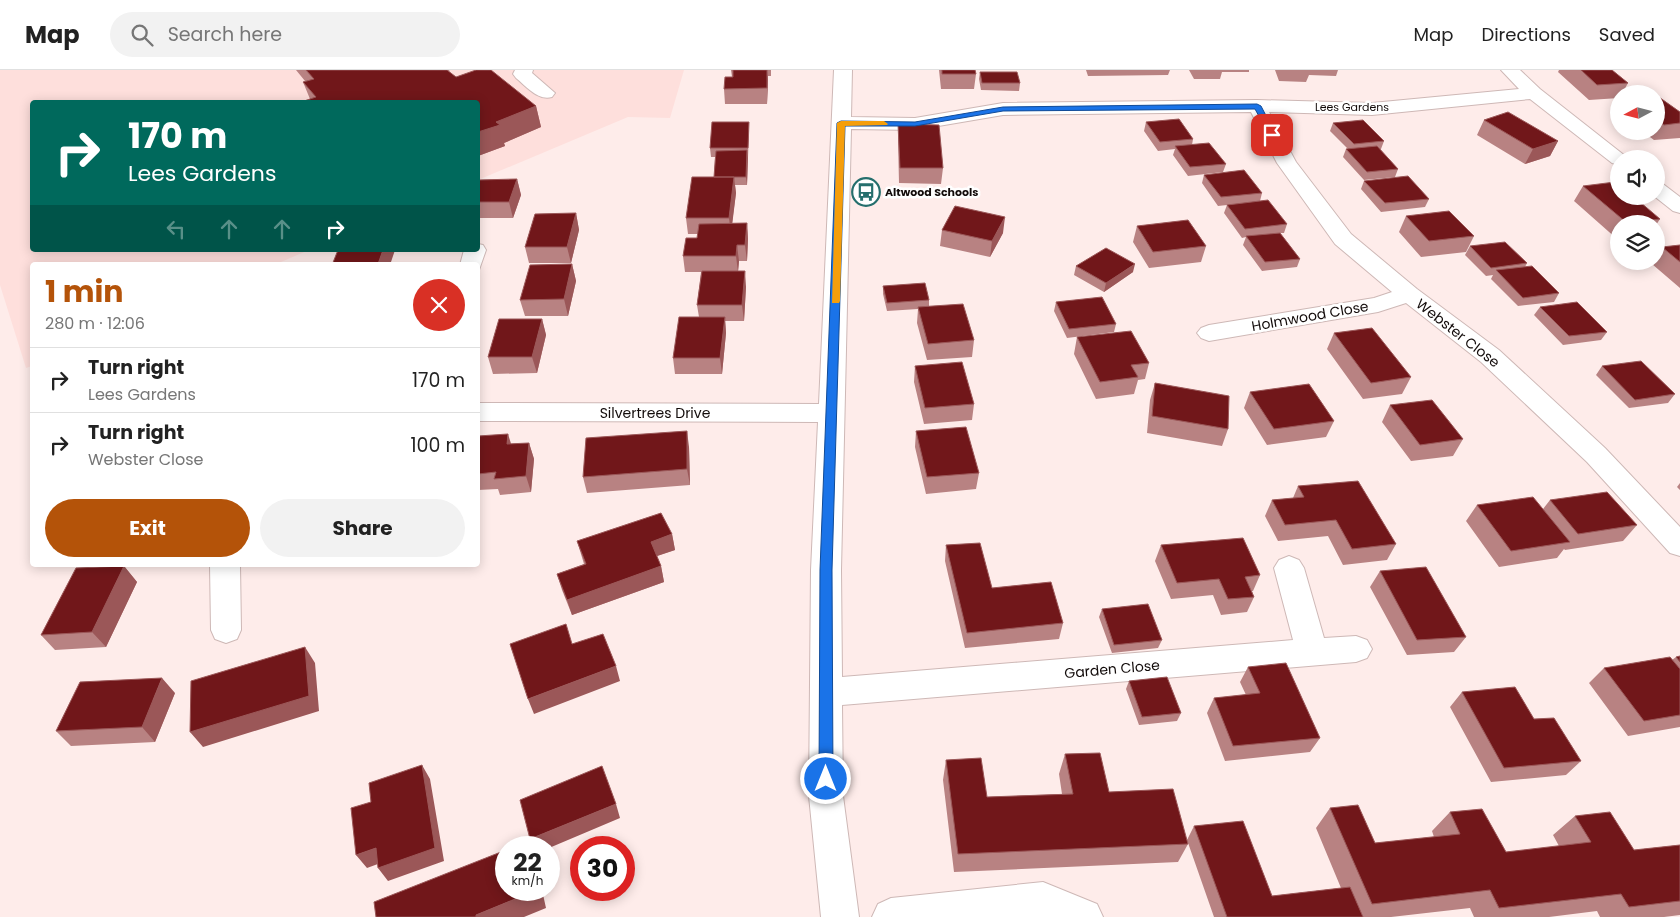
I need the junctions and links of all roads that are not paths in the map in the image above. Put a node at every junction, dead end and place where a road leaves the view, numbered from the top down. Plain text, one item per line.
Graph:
1 (524, 70) edge
2 (843, 70) edge
3 (1510, 70) edge
4 (546, 93) dead end
5 (1534, 93) junction
6 (1257, 106) junction
7 (841, 123) junction
8 (1610, 152) edge
9 (1665, 195) edge
10 (1680, 206) edge
11 (1409, 294) junction
12 (1210, 333) dead end
13 (480, 412) edge
14 (832, 413) junction
15 (1680, 545) edge
16 (225, 567) edge
17 (1288, 568) dead end
18 (226, 630) dead end
19 (1356, 649) dead end
20 (1312, 652) junction
21 (826, 692) junction
22 (840, 917) edge
23 (891, 917) edge
24 (1084, 917) edge

1 - 4 street
2 - 7 street
3 - 5 street
5 - 6 street, Lees Gardens
5 - 8 street
6 - 7 street, Lees Gardens
6 - 11 street, Webster Close
7 - 14 street
9 - 10 street
11 - 12 street, Holmwood Close
11 - 15 street, Webster Close
13 - 14 street, Silvertrees Drive
14 - 21 street
16 - 18 street
17 - 20 street
19 - 20 street, Garden Close
20 - 21 street, Garden Close
21 - 22 street
23 - 24 street

